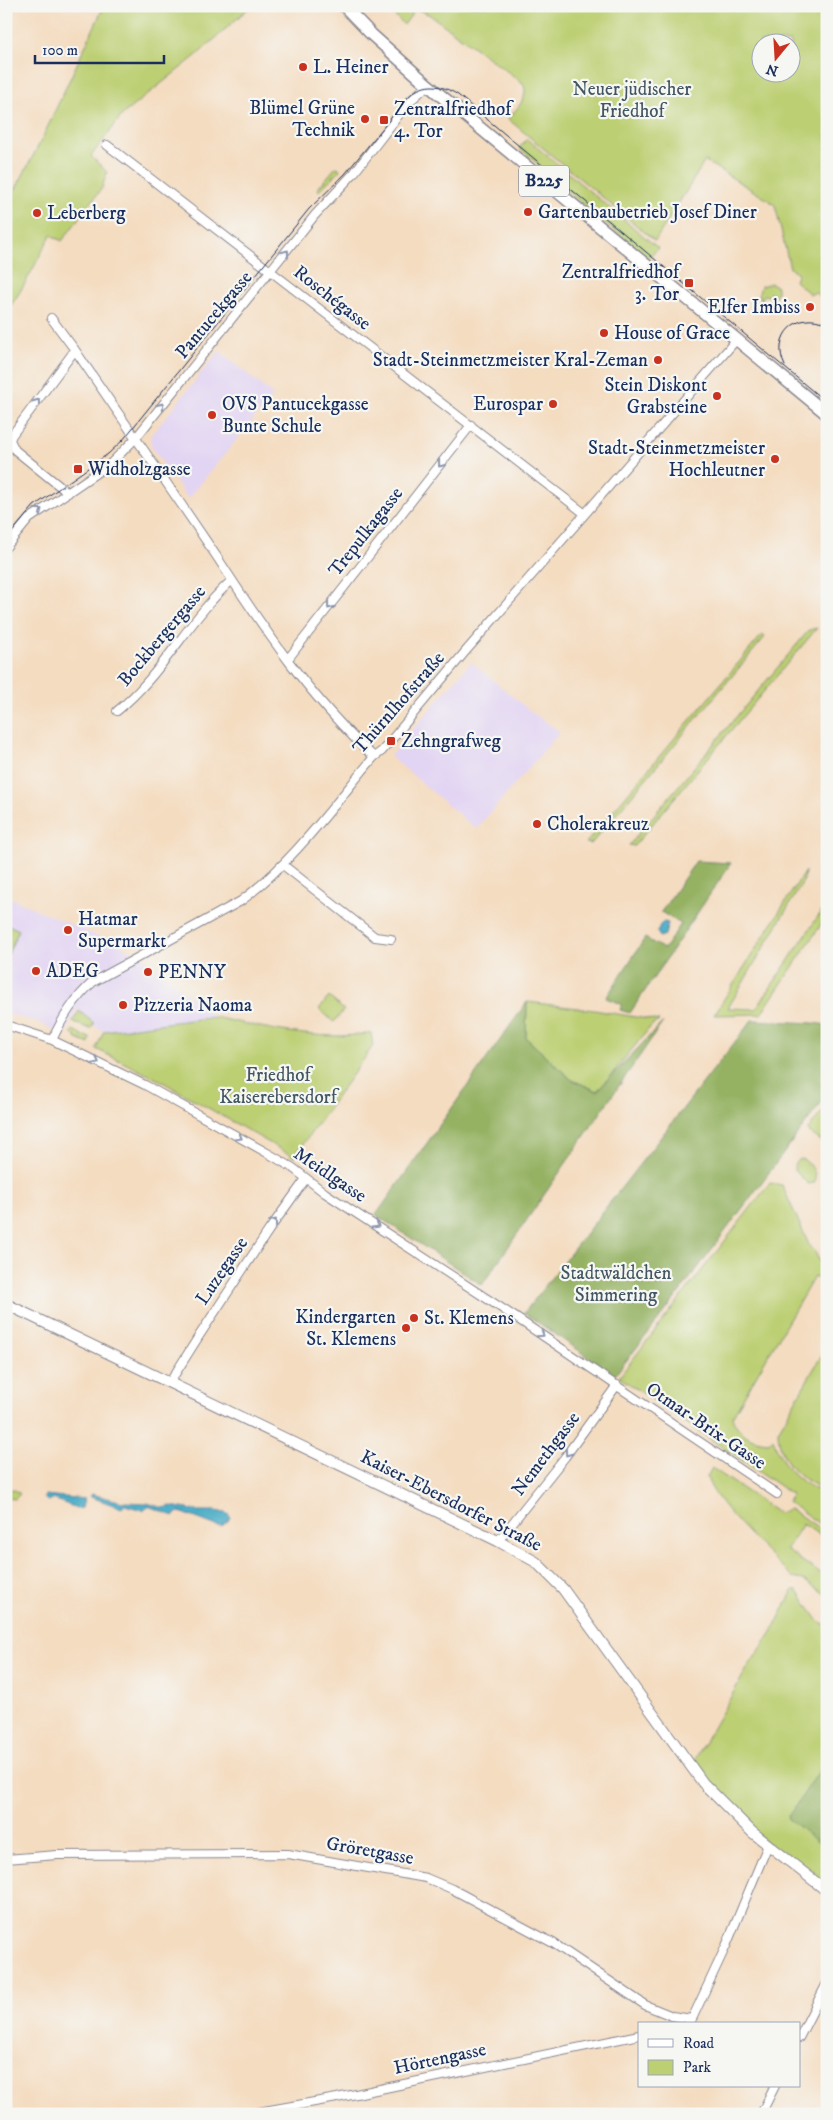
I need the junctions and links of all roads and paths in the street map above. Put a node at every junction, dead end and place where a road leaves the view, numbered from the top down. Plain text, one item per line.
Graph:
1 (344, 6) edge
2 (428, 85) junction
3 (107, 144) dead end
4 (271, 271) junction
5 (51, 318) dead end
6 (737, 339) junction
7 (75, 350) junction
8 (827, 414) edge
9 (471, 425) junction
10 (135, 439) junction
11 (68, 492) junction
12 (584, 513) junction
13 (6, 547) edge
14 (231, 581) junction
15 (288, 659) junction
16 (117, 711) dead end
17 (374, 757) junction
18 (284, 865) junction
19 (391, 939) dead end
20 (6, 1025) edge
21 (52, 1040) junction
22 (305, 1180) junction
23 (6, 1304) edge
24 (170, 1382) junction
25 (617, 1386) junction
26 (777, 1494) dead end
27 (498, 1541) junction
28 (768, 1846) junction
29 (6, 1859) edge
30 (827, 1891) edge
31 (827, 1983) edge
32 (689, 2021) edge
33 (638, 2035) edge
34 (800, 2036) edge
35 (774, 2088) edge
36 (247, 2114) edge
37 (761, 2114) edge

1 - 2 main road, B225
4 -> 2 street, Pantucekgasse
2 - 6 main road, B225
3 - 4 street, Roschégasse
4 - 9 street, Roschégasse
10 -> 4 street, Pantucekgasse
5 - 7 street
6 - 8 main road, B225
6 - 12 street, Thürnlhofstraße
7 - 10 street
11 -> 7 street
9 - 12 street, Roschégasse
9 -> 15 street, Trepulkagasse
10 - 11 street, Pantucekgasse
10 - 14 street
13 -> 11 street, Pantucekgasse
12 - 17 street, Thürnlhofstraße
14 - 15 street
14 - 16 street, Bockbergergasse
15 - 17 street
17 - 18 street, Thürnlhofstraße
18 - 19 street
18 - 21 street, Thürnlhofstraße
20 - 21 street, Meidlgasse
21 -> 22 street, Meidlgasse
24 -> 22 street, Luzegasse
22 -> 25 street, Meidlgasse
23 - 24 main road, Kaiser-Ebersdorfer Straße
24 - 27 main road, Kaiser-Ebersdorfer Straße
25 - 26 street, Otmar-Brix-Gasse
25 -> 27 street, Nemethgasse
27 - 28 main road, Kaiser-Ebersdorfer Straße
28 - 30 main road, Kaiser-Ebersdorfer Straße
28 - 32 street
29 - 32 street, Gröretgasse
31 - 34 street
33 - 36 street, Hörtengasse
35 - 37 street

